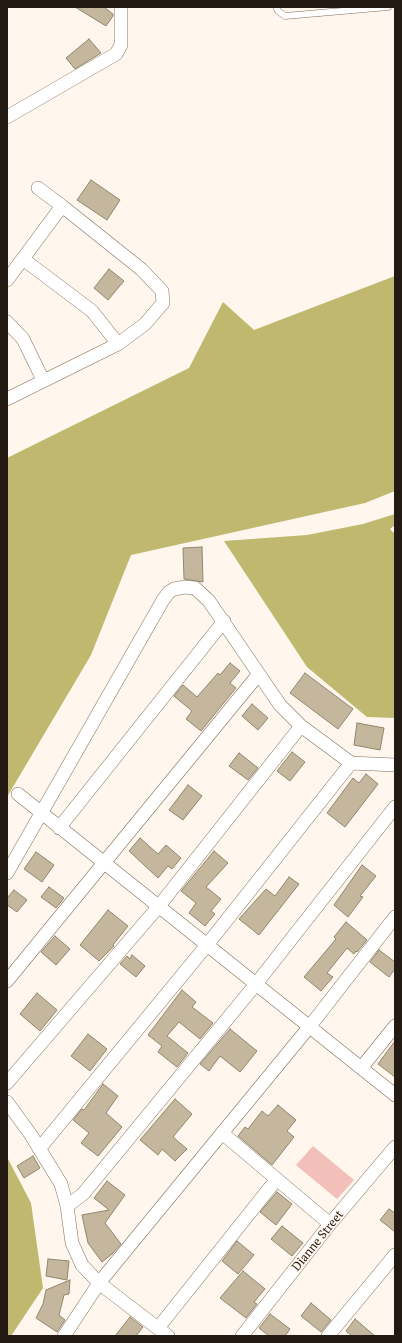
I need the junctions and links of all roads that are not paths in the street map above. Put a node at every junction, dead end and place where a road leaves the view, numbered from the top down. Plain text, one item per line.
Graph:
1 (276, 7) edge
2 (388, 7) edge
3 (121, 9) dead end
4 (7, 117) edge
5 (38, 188) dead end
6 (62, 206) junction
7 (23, 259) junction
8 (7, 280) edge
9 (7, 322) edge
10 (118, 344) junction
11 (43, 380) junction
12 (7, 399) edge
13 (224, 621) junction
14 (258, 675) junction
15 (301, 726) junction
16 (351, 762) junction
17 (395, 765) edge
18 (18, 794) dead end
19 (395, 807) edge
20 (41, 813) junction
21 (59, 828) junction
22 (105, 863) junction
23 (7, 873) edge
24 (159, 906) junction
25 (395, 917) edge
26 (207, 945) junction
27 (7, 980) edge
28 (256, 984) junction
29 (310, 1026) junction
30 (395, 1026) edge
31 (362, 1067) junction
32 (7, 1083) edge
33 (395, 1095) edge
34 (7, 1102) edge
35 (222, 1133) junction
36 (395, 1147) edge
37 (39, 1149) junction
38 (276, 1180) junction
39 (67, 1206) junction
40 (330, 1224) junction
41 (395, 1255) edge
42 (99, 1282) junction
43 (163, 1332) edge
44 (65, 1335) edge
45 (242, 1336) edge
46 (328, 1336) edge

1 - 2 lane
3 - 4 street
5 - 6 street
6 - 7 street
6 - 10 street
7 - 8 street
7 - 10 street
9 - 11 street
10 - 11 street
11 - 12 street
13 - 14 street
13 - 20 street
13 - 21 street
14 - 15 street
14 - 22 street
15 - 16 street
15 - 24 street
16 - 17 street
16 - 26 street
18 - 20 street
19 - 28 street
20 - 21 street
20 - 23 street
21 - 22 street
22 - 24 street
22 - 27 street
24 - 26 street
24 - 32 street
25 - 29 street
26 - 28 street
26 - 37 street
28 - 29 street
28 - 39 street
29 - 31 street
29 - 35 street
30 - 31 street
31 - 33 street
34 - 37 street
35 - 38 street
35 - 42 street
36 - 40 street, Dianne Street
37 - 39 street
38 - 40 street
38 - 43 street
39 - 42 street
40 - 45 street, Dianne Street
41 - 46 street
42 - 43 street
42 - 44 street

